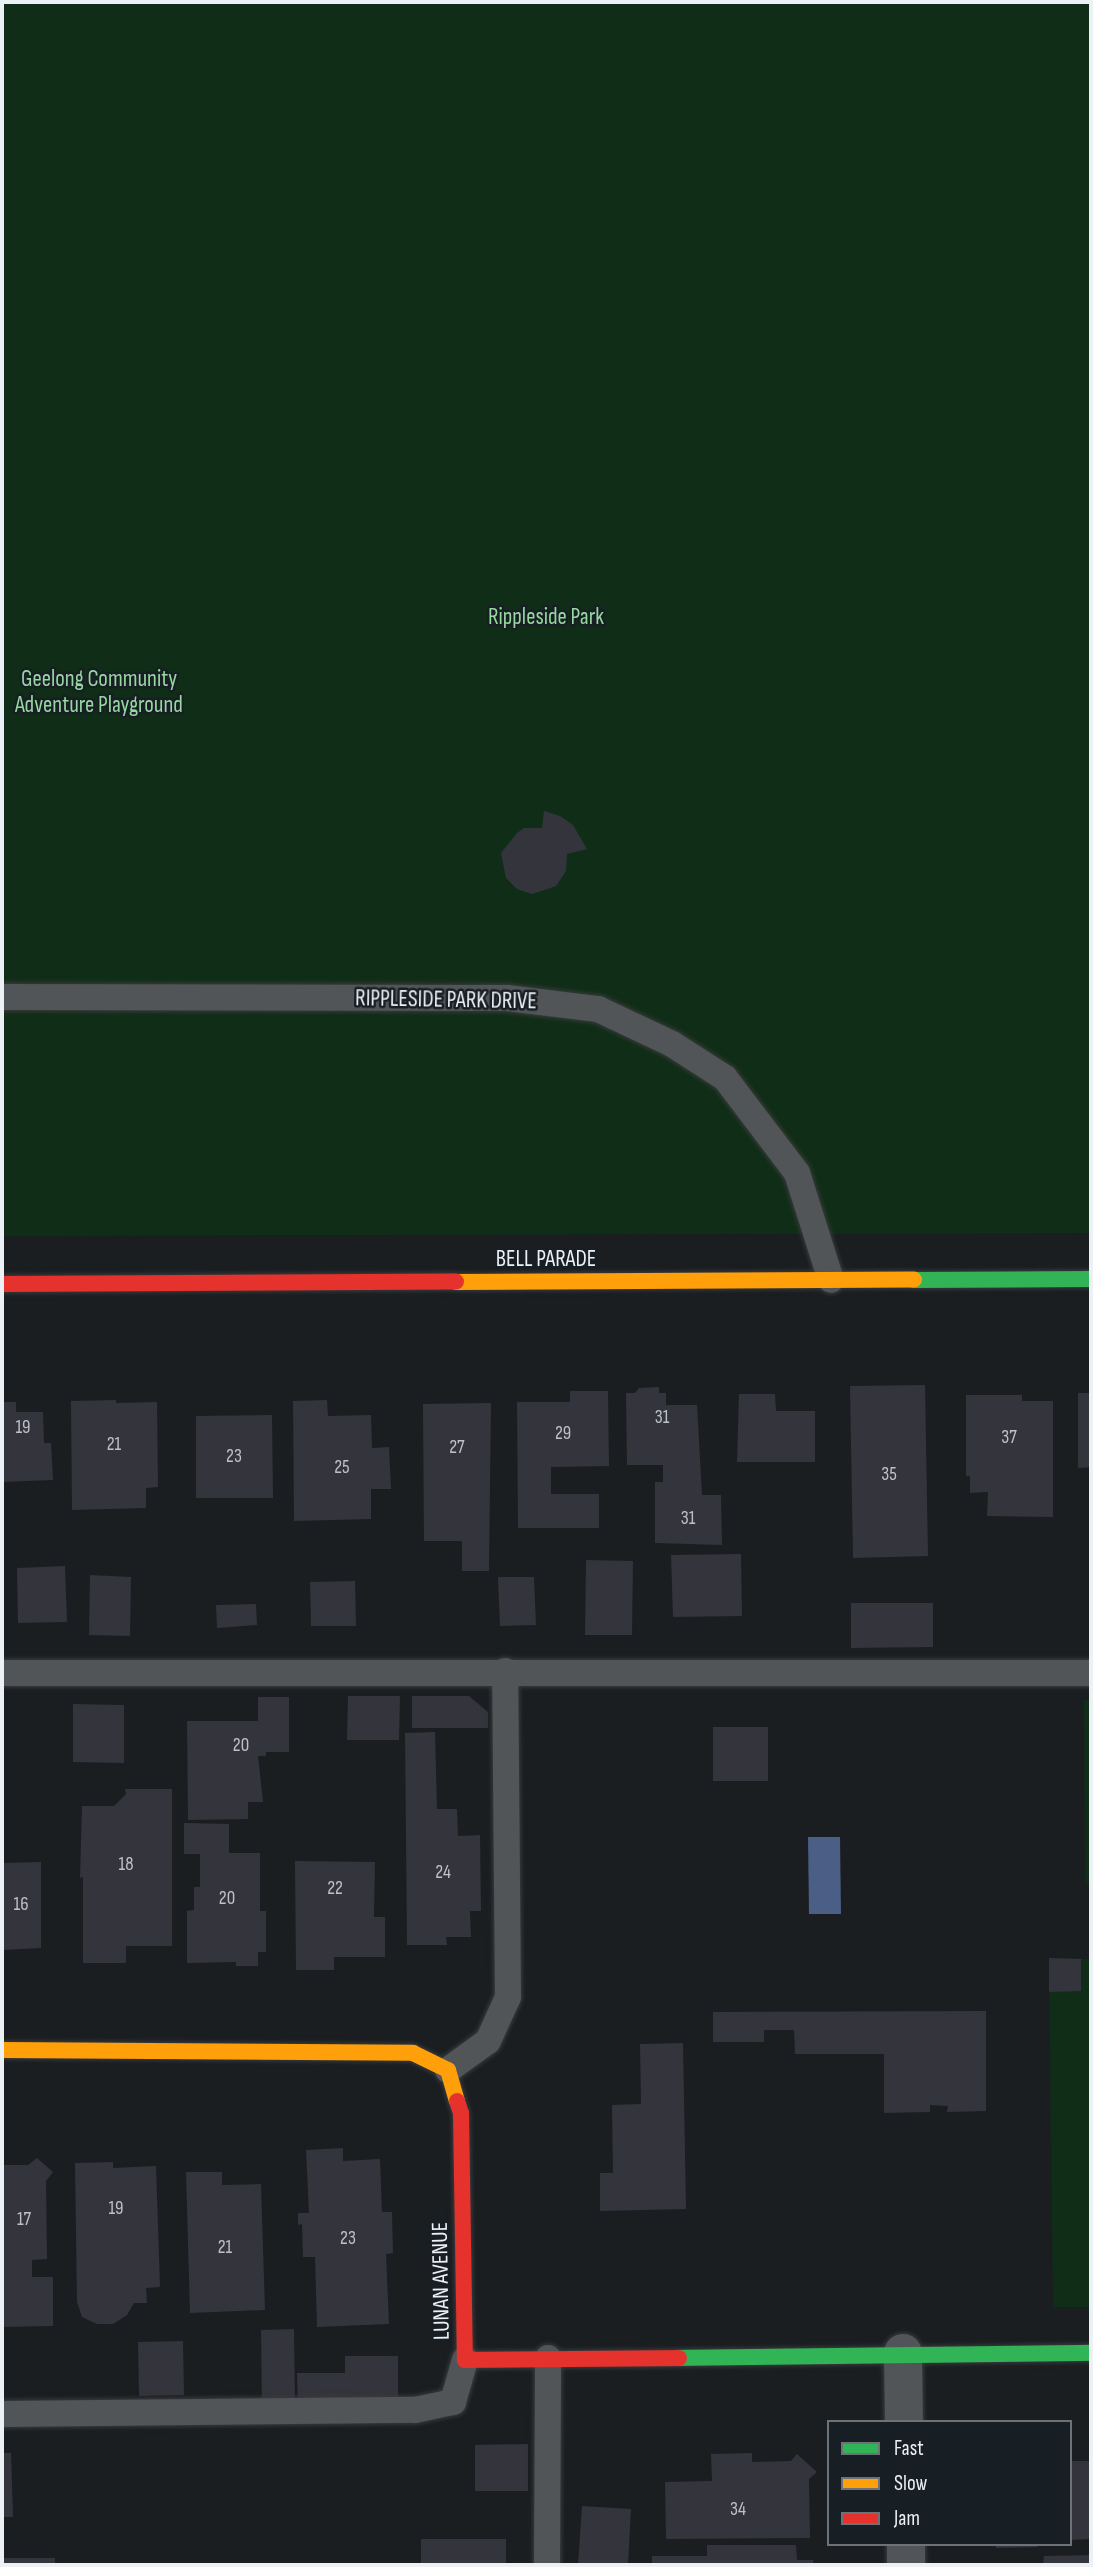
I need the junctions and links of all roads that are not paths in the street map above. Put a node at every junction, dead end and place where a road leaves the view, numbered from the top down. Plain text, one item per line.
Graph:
1 (2, 996) edge
2 (1091, 1279) edge
3 (831, 1280) junction
4 (2, 1284) edge
5 (505, 1671) junction
6 (2, 1673) edge
7 (1091, 1673) edge
8 (2, 2050) edge
9 (448, 2070) junction
10 (903, 2353) junction
11 (1091, 2353) edge
12 (548, 2358) junction
13 (465, 2360) junction
14 (2, 2414) edge
15 (904, 2420) edge
16 (906, 2546) edge
17 (547, 2565) edge
18 (906, 2565) edge

1 - 3 lane, RIPPLESIDE PARK DRIVE
2 - 3 street, BELL PARADE
3 - 4 street, BELL PARADE
5 - 6 lane
5 - 7 lane
5 - 9 lane
8 - 9 street
9 - 13 street, LUNAN AVENUE
10 - 11 street, LUNAN AVENUE
10 - 12 street, LUNAN AVENUE
10 - 15 street
12 - 13 street, LUNAN AVENUE
12 - 17 lane
13 - 14 lane
16 - 18 street

